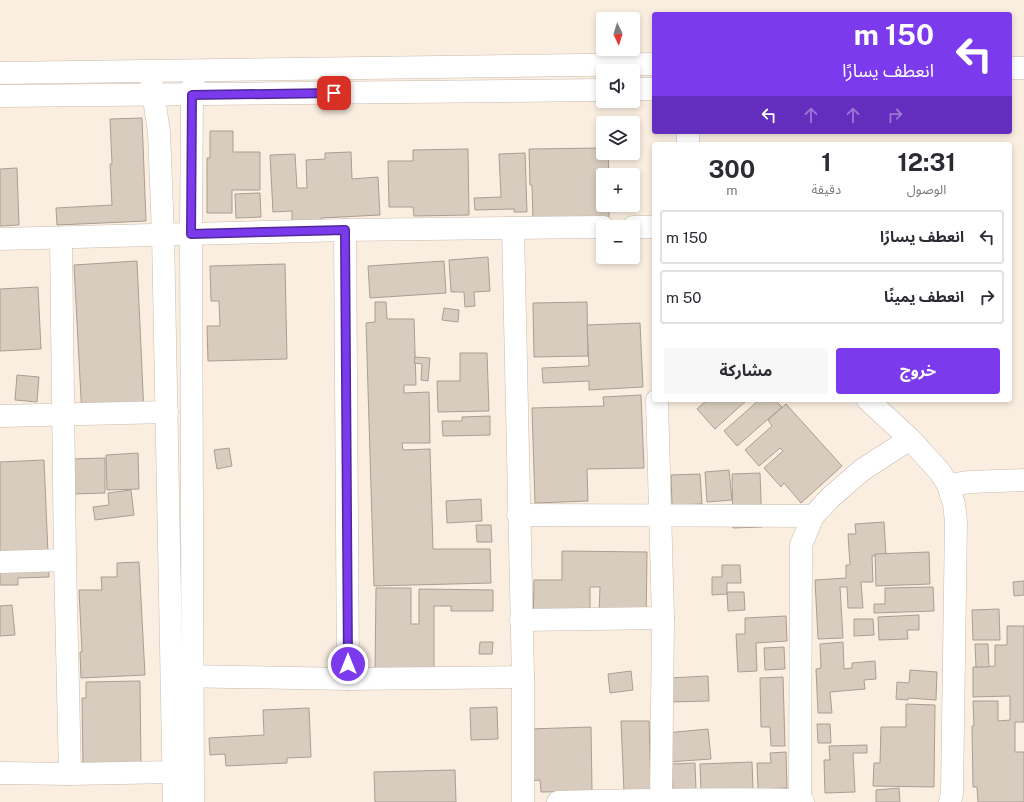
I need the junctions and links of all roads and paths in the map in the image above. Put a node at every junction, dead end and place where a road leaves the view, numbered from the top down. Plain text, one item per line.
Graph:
1 (652, 64) edge
2 (1012, 68) edge
3 (1024, 68) edge
4 (195, 71) junction
5 (150, 72) junction
6 (0, 73) edge
7 (652, 89) edge
8 (596, 90) edge
9 (640, 90) edge
10 (154, 95) junction
11 (192, 95) junction
12 (0, 96) edge
13 (596, 227) edge
14 (640, 227) edge
15 (652, 228) edge
16 (513, 229) junction
17 (345, 230) junction
18 (163, 234) junction
19 (191, 234) junction
20 (61, 238) junction
21 (0, 239) edge
22 (657, 402) edge
23 (870, 402) edge
24 (167, 412) junction
25 (64, 414) junction
26 (0, 416) edge
27 (910, 440) junction
28 (1024, 480) edge
29 (948, 485) junction
30 (518, 515) junction
31 (660, 515) junction
32 (813, 516) junction
33 (65, 560) junction
34 (0, 562) edge
35 (663, 618) junction
36 (521, 620) junction
37 (182, 676) junction
38 (522, 677) junction
39 (348, 679) junction
40 (173, 772) junction
41 (0, 773) edge
42 (70, 774) junction
43 (661, 800) edge
44 (801, 801) edge
45 (174, 802) edge
46 (193, 802) edge
47 (523, 802) edge
48 (558, 802) edge
49 (950, 802) edge

1 - 4 street
2 - 3 street
4 - 5 street
4 - 11 street
5 - 6 street
5 - 10 street
7 - 9 street
8 - 11 street
10 - 11 street
10 - 12 street
10 - 18 street
11 - 19 street
13 - 16 street
14 - 15 street
16 - 17 street
16 - 30 street
17 - 19 street
17 - 39 street
18 - 19 street
18 - 20 street
18 - 24 street
19 - 37 street
20 - 21 street
20 - 25 street
22 - 31 street
23 - 27 street
24 - 25 street
24 - 37 street
25 - 26 street
25 - 33 street
27 - 29 street
27 - 32 street
28 - 29 street
29 - 49 street
30 - 31 street
30 - 36 street
31 - 32 street
31 - 35 street
32 - 44 street
33 - 34 street
33 - 42 street
35 - 36 street
35 - 43 street
36 - 38 street
37 - 39 street
37 - 40 street
37 - 46 street
38 - 39 street
38 - 47 street
40 - 42 street
40 - 45 street
41 - 42 street
43 - 44 street
43 - 48 street

